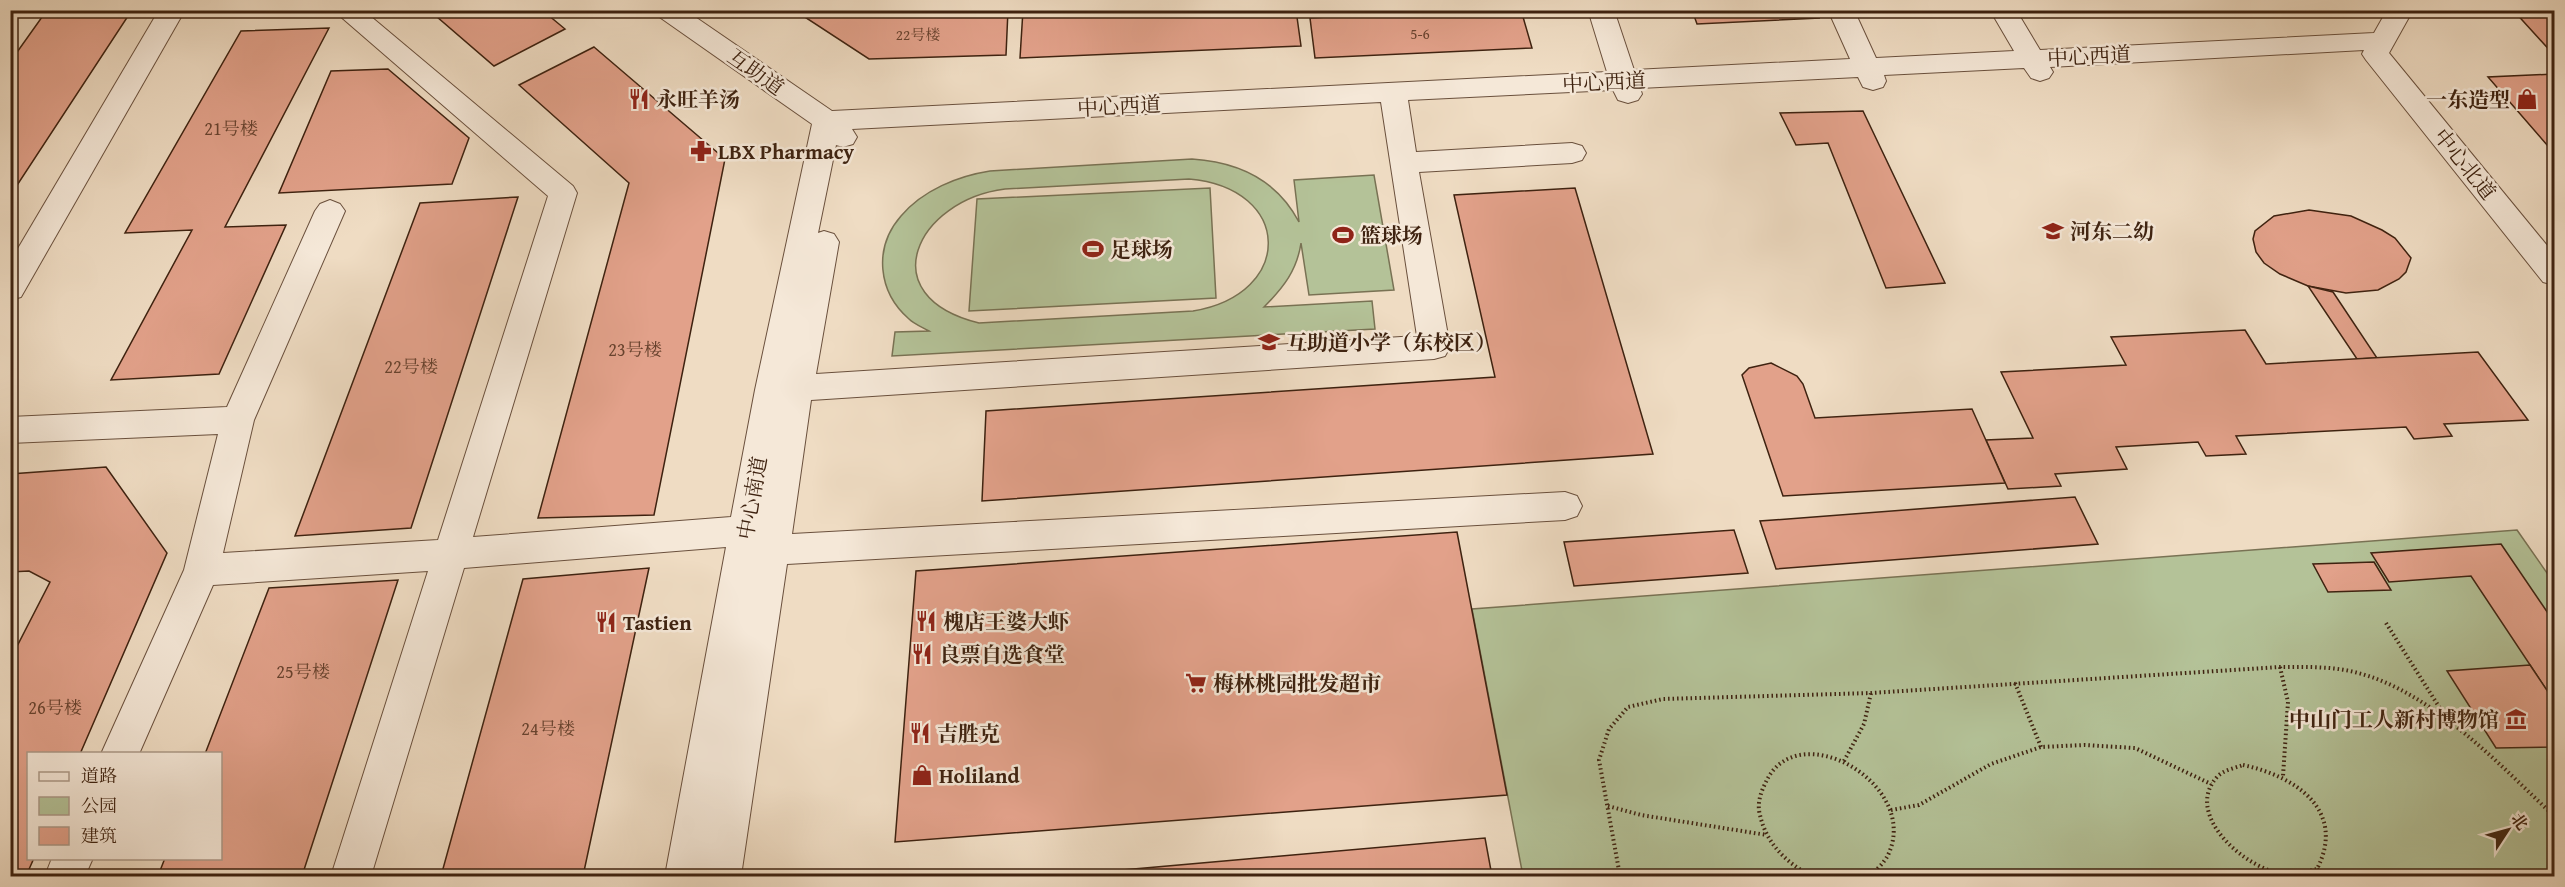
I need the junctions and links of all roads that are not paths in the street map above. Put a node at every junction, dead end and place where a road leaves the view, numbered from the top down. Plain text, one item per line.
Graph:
1 (172, 10) edge
2 (346, 10) edge
3 (667, 10) edge
4 (1601, 10) edge
5 (1617, 10) edge
6 (1841, 10) edge
7 (2003, 10) edge
8 (2400, 10) edge
9 (2378, 47) junction
10 (2035, 66) junction
11 (1870, 74) junction
12 (1635, 87) junction
13 (1394, 99) junction
14 (835, 129) junction
15 (1572, 153) dead end
16 (1403, 163) junction
17 (330, 212) dead end
18 (2554, 251) edge
19 (2554, 274) edge
20 (10, 289) edge
21 (784, 389) junction
22 (237, 420) junction
23 (10, 430) edge
24 (1565, 506) dead end
25 (759, 540) junction
26 (452, 554) junction
27 (201, 570) junction
28 (120, 752) edge
29 (72, 860) edge
30 (65, 876) edge
31 (351, 876) edge
32 (686, 876) edge
33 (721, 876) edge

1 - 20 street
2 - 26 street
3 - 14 street, 互助道
4 - 12 street
5 - 12 street
6 - 11 street
7 - 10 street
8 - 9 street
9 - 10 street, 中心西道
9 - 18 street, 中心北道
9 - 19 street, 中心北道
10 - 11 street, 中心西道
11 - 12 street, 中心西道
12 - 13 street, 中心西道
13 - 14 street, 中心西道
13 - 16 street
14 - 21 street, 中心南道
15 - 16 street
16 - 21 street
17 - 22 street
21 - 25 street, 中心南道
22 - 23 street
22 - 27 street
24 - 25 street
25 - 26 street
25 - 32 street, 中心南道
25 - 33 street, 中心南道
26 - 27 street
26 - 31 street
27 - 28 street
29 - 30 street

